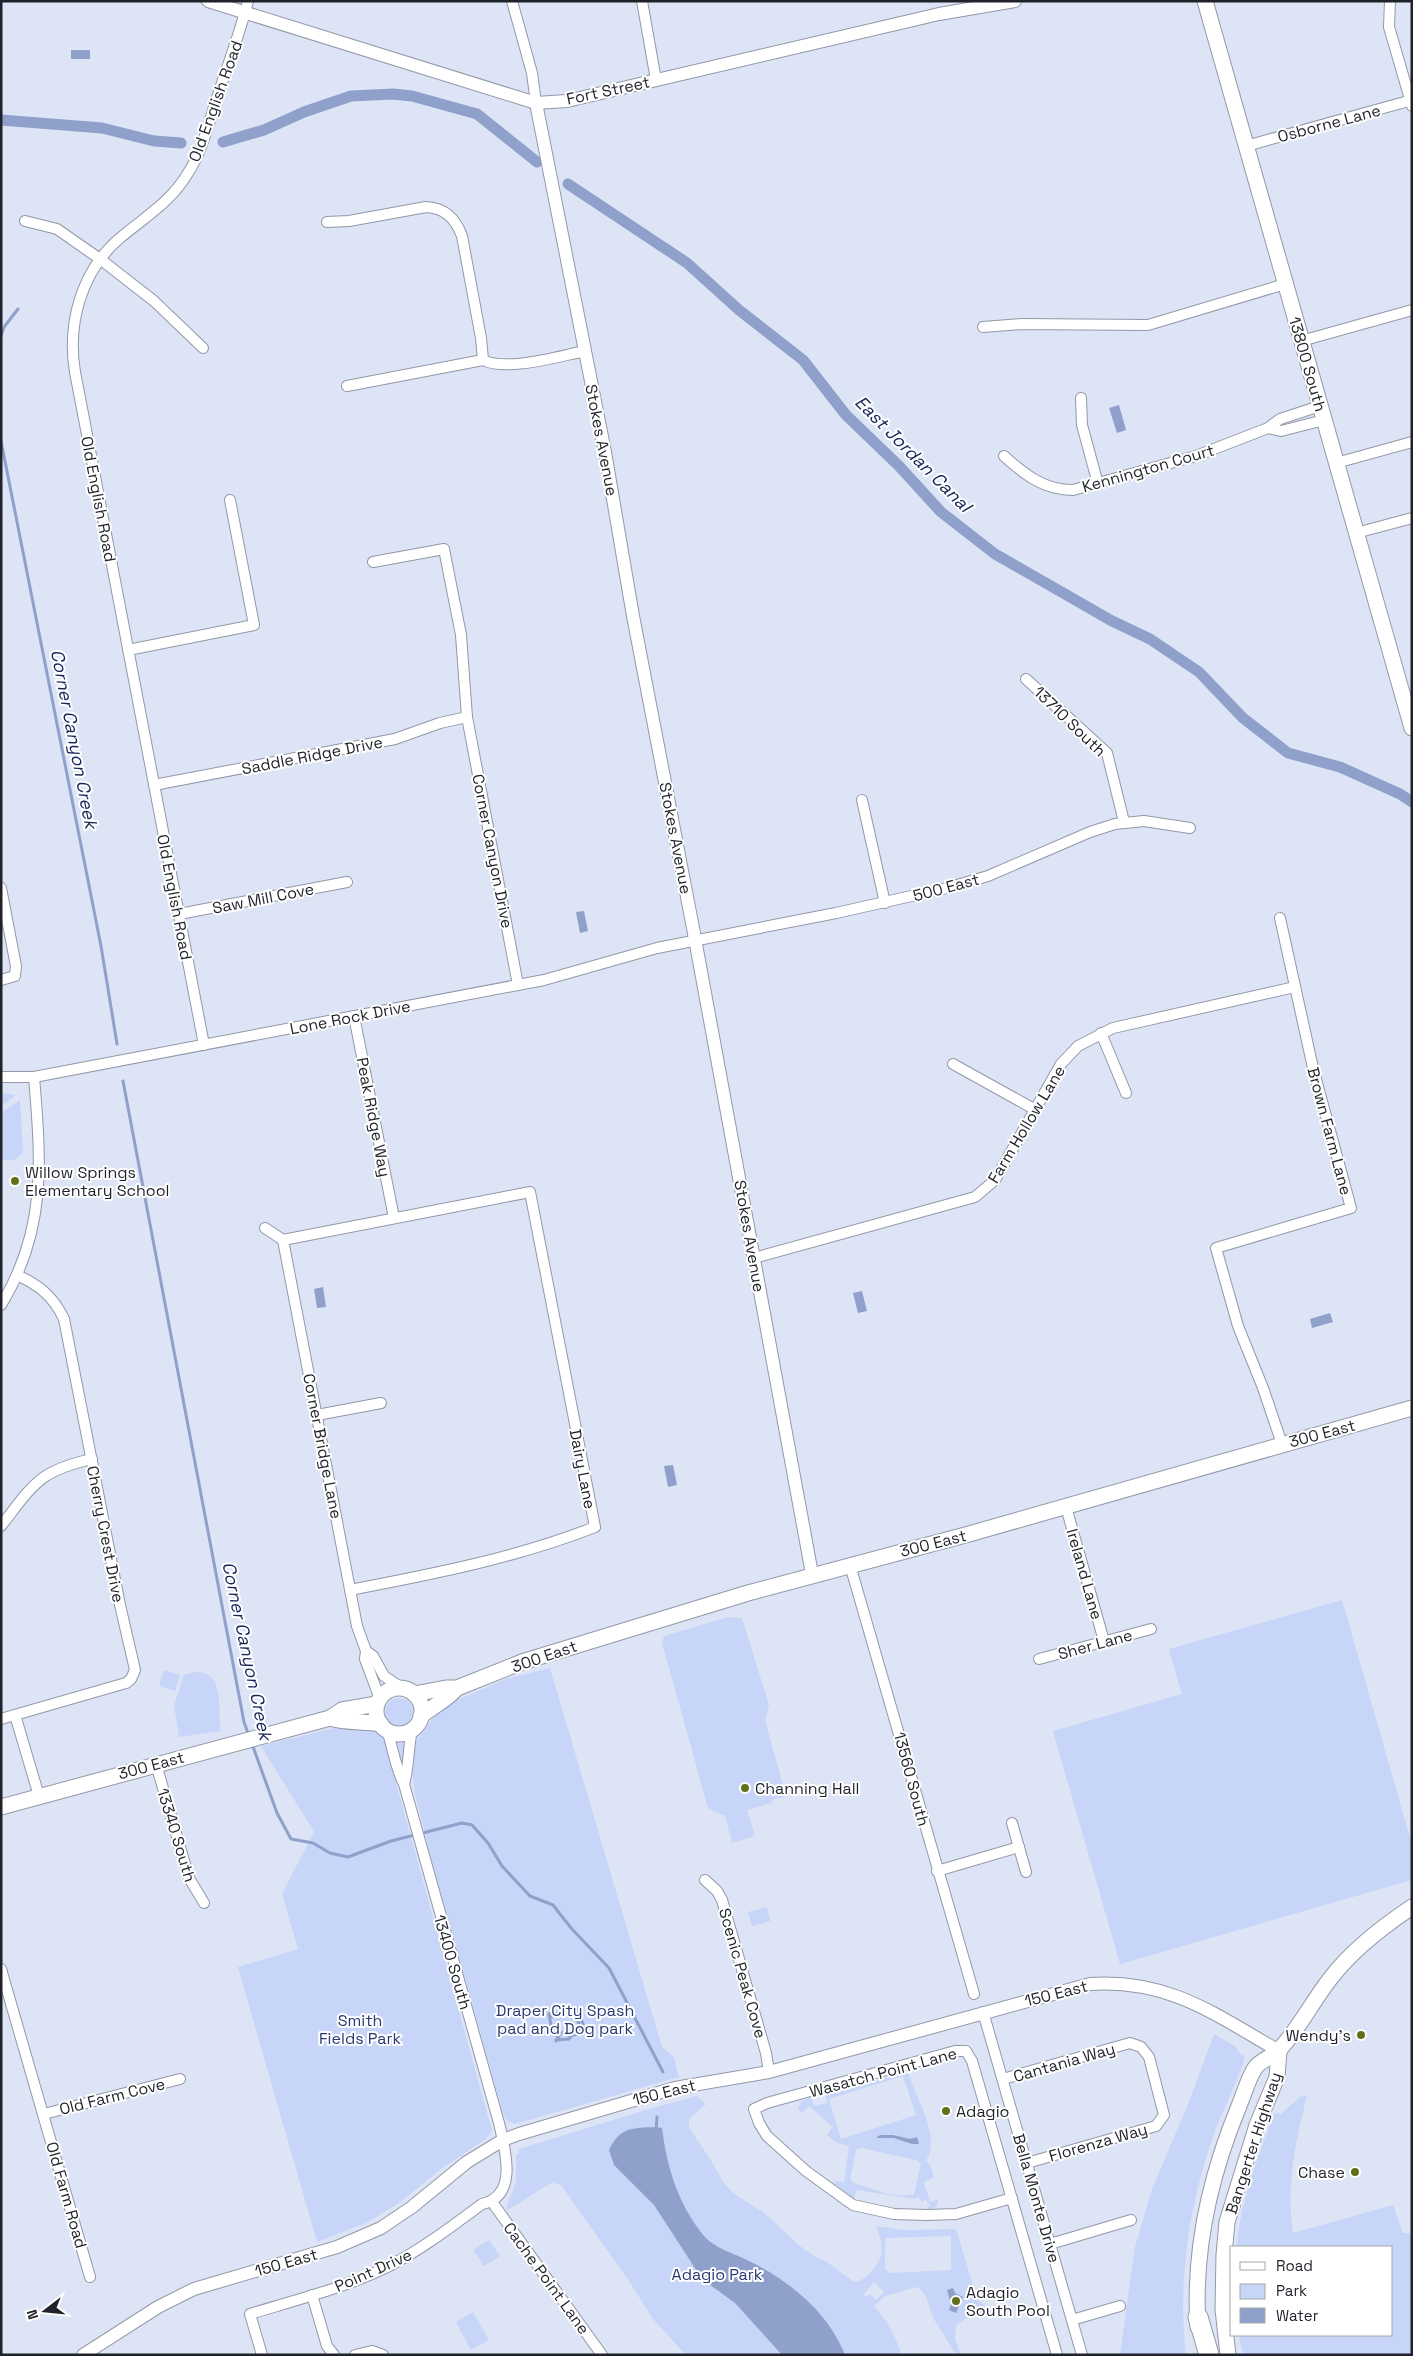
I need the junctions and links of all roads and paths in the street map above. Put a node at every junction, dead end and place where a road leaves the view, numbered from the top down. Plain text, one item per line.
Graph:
1 (208, 1) edge
2 (248, 1) edge
3 (512, 1) edge
4 (642, 1) edge
5 (1015, 1) edge
6 (1205, 1) edge
7 (1390, 1) edge
8 (245, 14) junction
9 (656, 80) junction
10 (1411, 102) edge
11 (536, 103) junction
12 (1246, 146) junction
13 (25, 222) dead end
14 (327, 222) dead end
15 (100, 259) junction
16 (1285, 284) junction
17 (1412, 310) edge
18 (983, 327) dead end
19 (1302, 341) junction
20 (203, 348) dead end
21 (586, 351) junction
22 (483, 360) junction
23 (347, 386) dead end
24 (1081, 398) dead end
25 (1322, 413) junction
26 (1268, 428) junction
27 (1412, 442) edge
28 (1004, 456) dead end
29 (1336, 463) junction
30 (1098, 484) junction
31 (230, 500) dead end
32 (1412, 518) edge
33 (1356, 533) junction
34 (372, 562) dead end
35 (128, 650) junction
36 (1026, 679) dead end
37 (467, 716) junction
38 (1412, 728) edge
39 (154, 785) junction
40 (862, 800) dead end
41 (1124, 822) junction
42 (1190, 828) dead end
43 (347, 882) dead end
44 (1, 888) edge
45 (885, 903) junction
46 (179, 914) junction
47 (1280, 918) dead end
48 (696, 941) junction
49 (1, 980) edge
50 (518, 985) junction
51 (1296, 987) junction
52 (354, 1016) junction
53 (1101, 1033) junction
54 (204, 1044) junction
55 (953, 1064) dead end
56 (1, 1077) edge
57 (34, 1077) junction
58 (1126, 1093) dead end
59 (1034, 1110) junction
60 (394, 1218) junction
61 (265, 1228) dead end
62 (283, 1240) junction
63 (754, 1258) junction
64 (17, 1274) junction
65 (1, 1305) edge
66 (381, 1403) dead end
67 (1412, 1408) edge
68 (317, 1415) junction
69 (1282, 1444) junction
70 (92, 1459) junction
71 (1066, 1507) junction
72 (1, 1526) edge
73 (850, 1564) junction
74 (812, 1574) junction
75 (350, 1590) junction
76 (1151, 1629) dead end
77 (1104, 1641) junction
78 (366, 1651) junction
79 (1039, 1659) dead end
80 (457, 1688) junction
81 (409, 1691) junction
82 (379, 1702) junction
83 (15, 1714) junction
84 (421, 1716) junction
85 (1, 1718) edge
86 (330, 1718) junction
87 (384, 1727) junction
88 (412, 1730) junction
89 (156, 1764) junction
90 (404, 1784) junction
91 (39, 1796) junction
92 (1, 1807) edge
93 (1012, 1823) dead end
94 (1019, 1847) junction
95 (937, 1871) junction
96 (1026, 1872) dead end
97 (705, 1880) dead end
98 (204, 1903) dead end
99 (1412, 1907) edge
100 (1, 1969) edge
101 (974, 1994) dead end
102 (983, 2012) junction
103 (1279, 2051) junction
104 (769, 2072) junction
105 (180, 2079) dead end
106 (1004, 2079) junction
107 (44, 2114) junction
108 (1164, 2115) joint
109 (503, 2140) junction
110 (1028, 2163) junction
111 (1012, 2198) junction
112 (492, 2202) junction
113 (1131, 2220) dead end
114 (1050, 2244) junction
115 (90, 2277) dead end
116 (312, 2295) junction
117 (1120, 2306) dead end
118 (1198, 2317) junction
119 (1072, 2320) junction
120 (83, 2355) edge
121 (262, 2355) edge
122 (334, 2355) edge
123 (355, 2355) edge
124 (383, 2355) edge
125 (602, 2355) edge
126 (1057, 2355) edge
127 (1082, 2355) edge
128 (1201, 2355) edge
129 (1209, 2355) edge
130 (1228, 2355) edge

1 - 8 street, Fort Street
2 - 8 street, Old English Road
3 - 11 street
4 - 9 street
5 - 9 street, Fort Street
6 - 12 main road, 13800 South
7 - 10 street
8 - 11 street, Fort Street
8 - 15 street, Old English Road
9 - 11 street, Fort Street
10 - 12 street, Osborne Lane
11 - 21 street, Stokes Avenue
12 - 16 main road, 13800 South
13 - 15 street
14 - 22 street
15 - 20 street
15 - 35 street, Old English Road
16 - 18 street
16 - 19 main road, 13800 South
17 - 19 street
19 - 25 main road, 13800 South
21 - 22 street
21 - 48 street, Stokes Avenue
22 - 23 street
24 - 30 street
25 - 26 street, Kennington Court
25 - 26 street, Kennington Court
25 - 29 main road, 13800 South
26 - 30 street, Kennington Court
27 - 29 street
28 - 30 street, Kennington Court
29 - 33 main road, 13800 South
31 - 35 street
32 - 33 street
33 - 38 main road, 13800 South
34 - 37 street, Corner Canyon Drive
35 - 39 street, Old English Road
36 - 41 street, 13710 South
37 - 39 street, Saddle Ridge Drive
37 - 50 street, Corner Canyon Drive
39 - 46 street, Old English Road
40 - 45 street
41 - 42 street, 500 East
41 - 45 street, 500 East
43 - 46 street, Saw Mill Cove
44 - 49 street
45 - 48 street, 500 East
46 - 54 street, Old English Road
47 - 51 street, Brown Farm Lane
48 - 50 street, Lone Rock Drive
48 - 63 street, Stokes Avenue
50 - 52 street, Lone Rock Drive
51 - 53 street, Farm Hollow Lane
51 - 69 street, Brown Farm Lane
52 - 54 street, Lone Rock Drive
52 - 60 street, Peak Ridge Way
53 - 58 street
53 - 59 street, Farm Hollow Lane
54 - 57 street, Lone Rock Drive
55 - 59 street
56 - 57 street, Lone Rock Drive
57 - 64 street
59 - 63 street, Farm Hollow Lane
60 - 62 street
60 - 75 street, Dairy Lane
61 - 62 street
62 - 68 street, Corner Bridge Lane
63 - 74 street, Stokes Avenue
64 - 65 street
64 - 70 street, Cherry Crest Drive
66 - 68 street
67 - 69 main road, 300 East
68 - 75 street, Corner Bridge Lane
69 - 71 main road, 300 East
70 - 72 street
70 - 83 street, Cherry Crest Drive
71 - 73 main road, 300 East
71 - 77 street, Ireland Lane
73 - 74 main road, 300 East
73 - 95 street, 13560 South
74 - 80 main road, 300 East
75 - 78 street, Corner Bridge Lane
76 - 77 street, Sher Lane
77 - 79 street, Sher Lane
78 - 81 street, Corner Bridge Lane
78 - 82 street, Corner Bridge Lane
80 - 81 main road, 300 East
80 - 84 main road, 300 East
81 - 82 main road
81 - 84 main road
82 - 86 main road, 300 East
82 - 87 main road
83 - 85 street, Cherry Crest Drive
83 - 91 street
84 - 88 main road
86 - 87 main road, 300 East
86 - 89 main road, 300 East
87 - 88 main road
87 - 90 street, 13400 South
88 - 90 street, 13400 South
89 - 91 main road, 300 East
89 - 98 street, 13340 South
90 - 109 street, 13400 South
91 - 92 main road, 300 East
93 - 94 street
94 - 95 street
94 - 96 street
95 - 101 street, 13560 South
97 - 104 street, Scenic Peak Cove
99 - 103 main road, Bangerter Highway
100 - 107 street, Old Farm Road
102 - 103 street, 150 East
102 - 104 street, 150 East
102 - 106 street, Bella Monte Drive
103 - 118 main road, Bangerter Highway
103 - 130 main road, Bangerter Highway
104 - 109 street, 150 East
105 - 107 street, Old Farm Cove
106 - 108 street, Cantania Way
106 - 110 street, Bella Monte Drive
107 - 115 street, Old Farm Road
108 - 110 street, Florenza Way
109 - 112 street
109 - 120 street, 150 East
110 - 114 street, Bella Monte Drive
111 - 111 street, Wasatch Point Lane
111 - 126 street, Wasatch Point Lane
112 - 116 street, Point Drive
112 - 125 street, Cache Point Lane
113 - 114 street
114 - 119 street, Bella Monte Drive
116 - 121 street, Point Drive
116 - 122 street
117 - 119 street
118 - 128 main road, Bangerter Highway
118 - 129 highway
119 - 127 street, Bella Monte Drive
123 - 124 street

